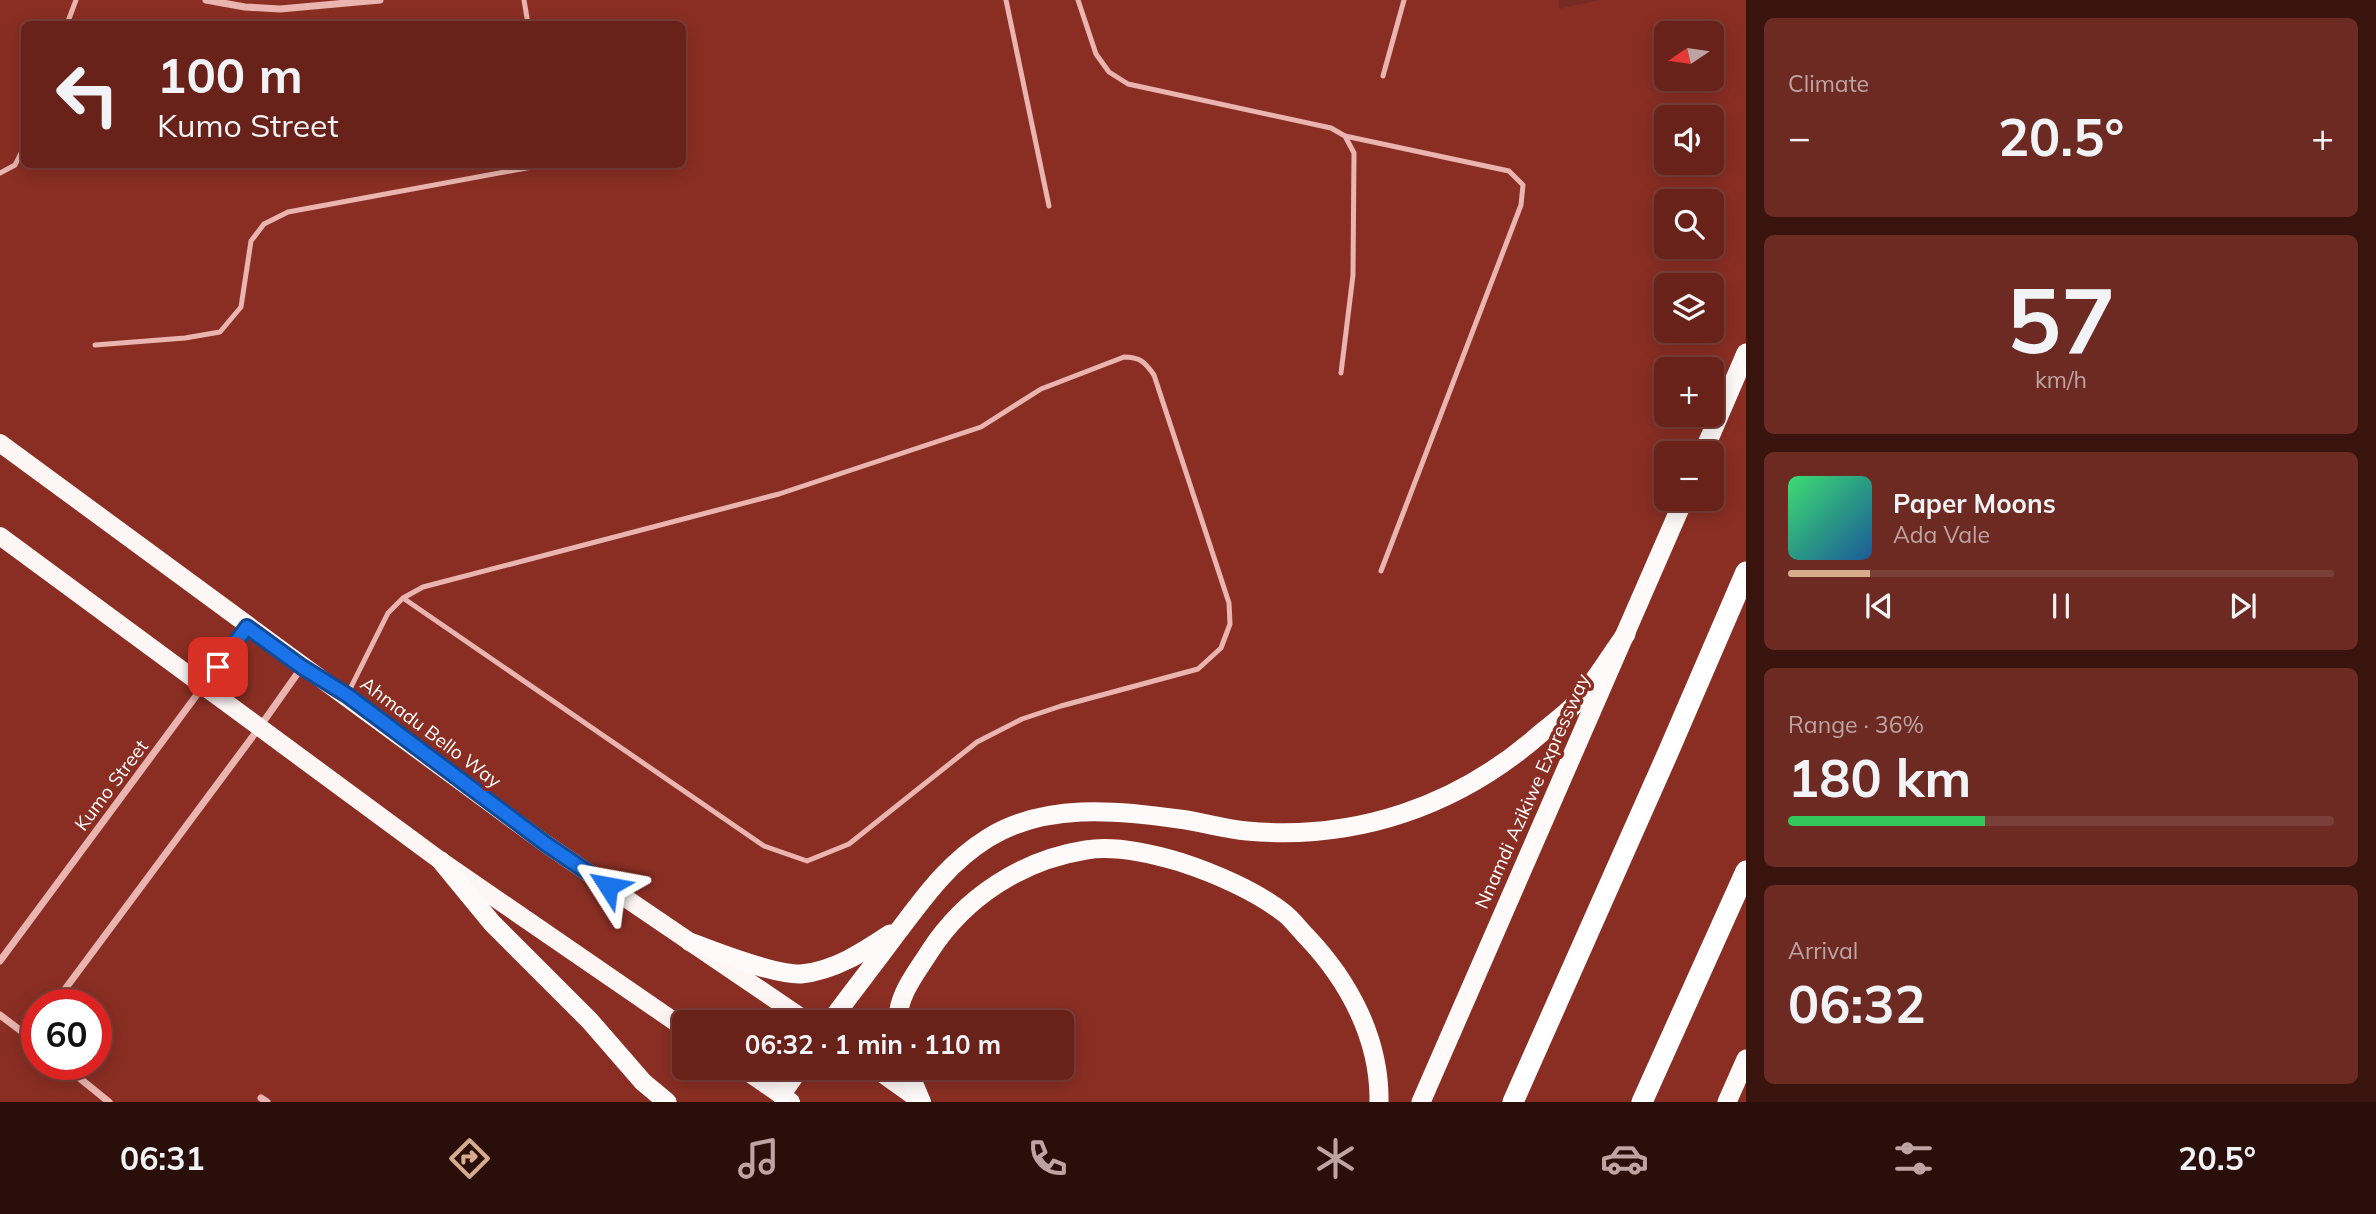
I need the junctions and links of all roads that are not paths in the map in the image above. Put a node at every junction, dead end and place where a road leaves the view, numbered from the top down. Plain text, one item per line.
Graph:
1 (76, 0) edge
2 (206, 0) edge
3 (380, 0) edge
4 (524, 0) edge
5 (1006, 0) edge
6 (1078, 0) edge
7 (1404, 0) edge
8 (68, 21) edge
9 (528, 21) edge
10 (1383, 75) dead end
11 (1345, 136) junction
12 (21, 153) edge
13 (526, 168) edge
14 (0, 173) edge
15 (1049, 206) dead end
16 (95, 345) dead end
17 (1746, 353) edge
18 (1341, 373) dead end
19 (1708, 441) edge
20 (0, 443) edge
21 (1679, 511) edge
22 (0, 536) edge
23 (1381, 571) dead end
24 (1746, 572) edge
25 (403, 598) junction
26 (247, 627) junction
27 (1626, 634) junction
28 (302, 667) junction
29 (203, 687) junction
30 (347, 695) junction
31 (259, 728) junction
32 (441, 861) junction
33 (1746, 871) edge
34 (903, 925) junction
35 (690, 943) junction
36 (0, 961) edge
37 (65, 989) edge
38 (790, 1010) edge
39 (839, 1010) edge
40 (899, 1010) edge
41 (0, 1015) edge
42 (672, 1020) edge
43 (21, 1031) edge
44 (1746, 1059) edge
45 (82, 1080) edge
46 (760, 1080) edge
47 (794, 1080) edge
48 (890, 1080) edge
49 (912, 1080) edge
50 (786, 1098) edge
51 (109, 1102) edge
52 (667, 1102) edge
53 (922, 1102) edge
54 (1378, 1102) edge
55 (1421, 1102) edge
56 (1513, 1102) edge
57 (1642, 1102) edge
58 (1727, 1102) edge

1 - 8 lane
2 - 3 street
4 - 9 lane
5 - 15 lane
6 - 11 lane
7 - 10 lane
11 - 18 lane
11 - 23 lane
12 - 14 lane
13 - 16 lane
17 - 19 highway
20 - 26 main road, Ahmadu Bello Way
21 - 27 highway, Nnamdi Azikiwe Expressway
22 - 29 main road
24 - 56 highway
25 - 25 lane
25 - 30 lane
26 - 28 main road, Ahmadu Bello Way
26 - 29 street, Kumo Street
27 - 34 highway
27 - 55 highway, Nnamdi Azikiwe Expressway
28 - 30 main road, Ahmadu Bello Way
28 - 31 street
29 - 31 main road
29 - 36 street, Kumo Street
30 - 35 main road, Ahmadu Bello Way
31 - 32 main road
31 - 37 street
32 - 42 main road
32 - 52 highway
33 - 57 highway
34 - 35 highway
34 - 39 highway
35 - 38 main road, Ahmadu Bello Way
40 - 54 highway
41 - 43 street
44 - 58 highway
45 - 51 street
46 - 50 main road
47 - 50 highway
48 - 53 main road
49 - 53 highway

